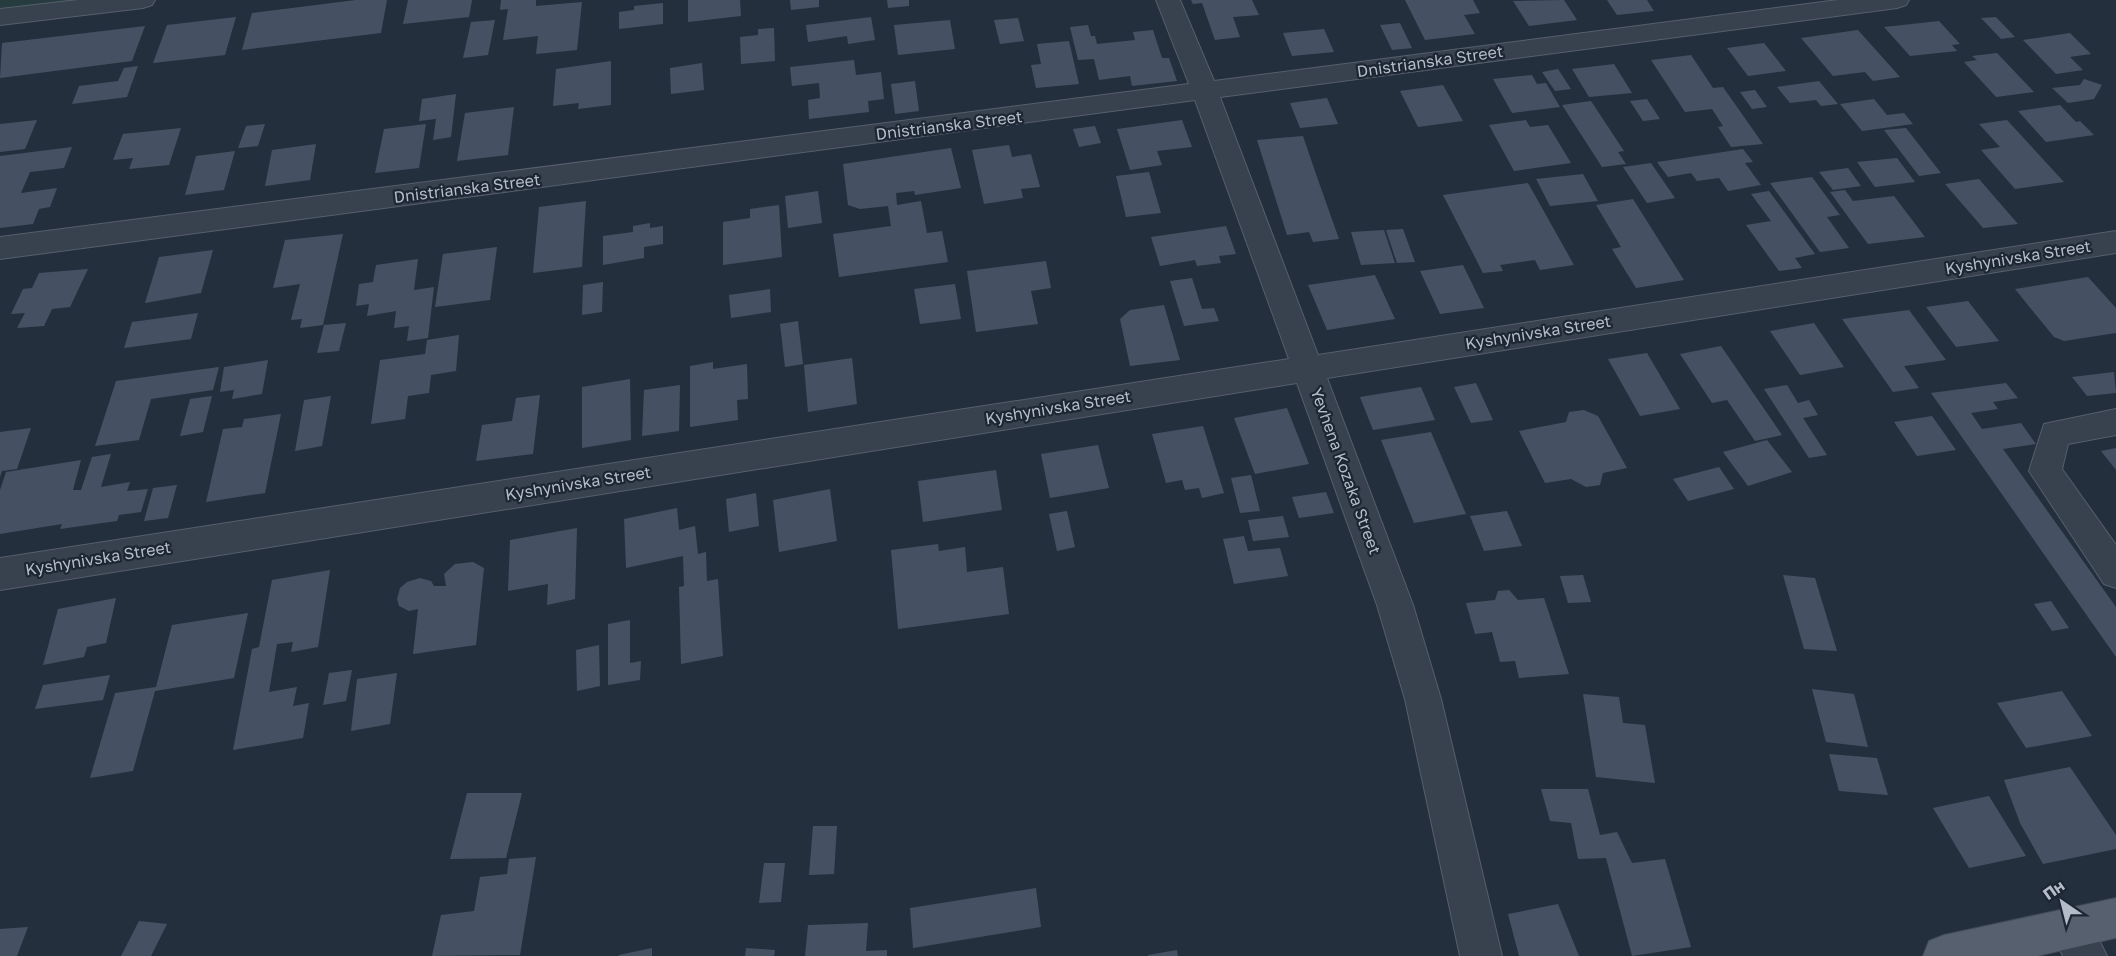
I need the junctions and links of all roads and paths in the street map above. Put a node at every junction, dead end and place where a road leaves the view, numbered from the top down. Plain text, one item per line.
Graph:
1 (143, 0) edge
2 (1168, 0) edge
3 (1897, 0) edge
4 (1827, 4) edge
5 (0, 17) edge
6 (1205, 91) junction
7 (2116, 242) edge
8 (0, 248) edge
9 (1308, 368) junction
10 (2116, 422) edge
11 (2116, 573) edge
12 (0, 574) edge
13 (2116, 918) edge
14 (2078, 943) edge
15 (1481, 956) edge
16 (1944, 956) edge

1 - 5 street
2 - 6 street, Yevhena Kozaka Street
3 - 4 street, Dnistrianska Street
4 - 6 street, Dnistrianska Street
6 - 8 street, Dnistrianska Street
6 - 9 street, Yevhena Kozaka Street
7 - 9 street, Kyshynivska Street
9 - 12 street, Kyshynivska Street
9 - 15 street, Yevhena Kozaka Street
10 - 11 street
13 - 14 main road
14 - 16 main road

